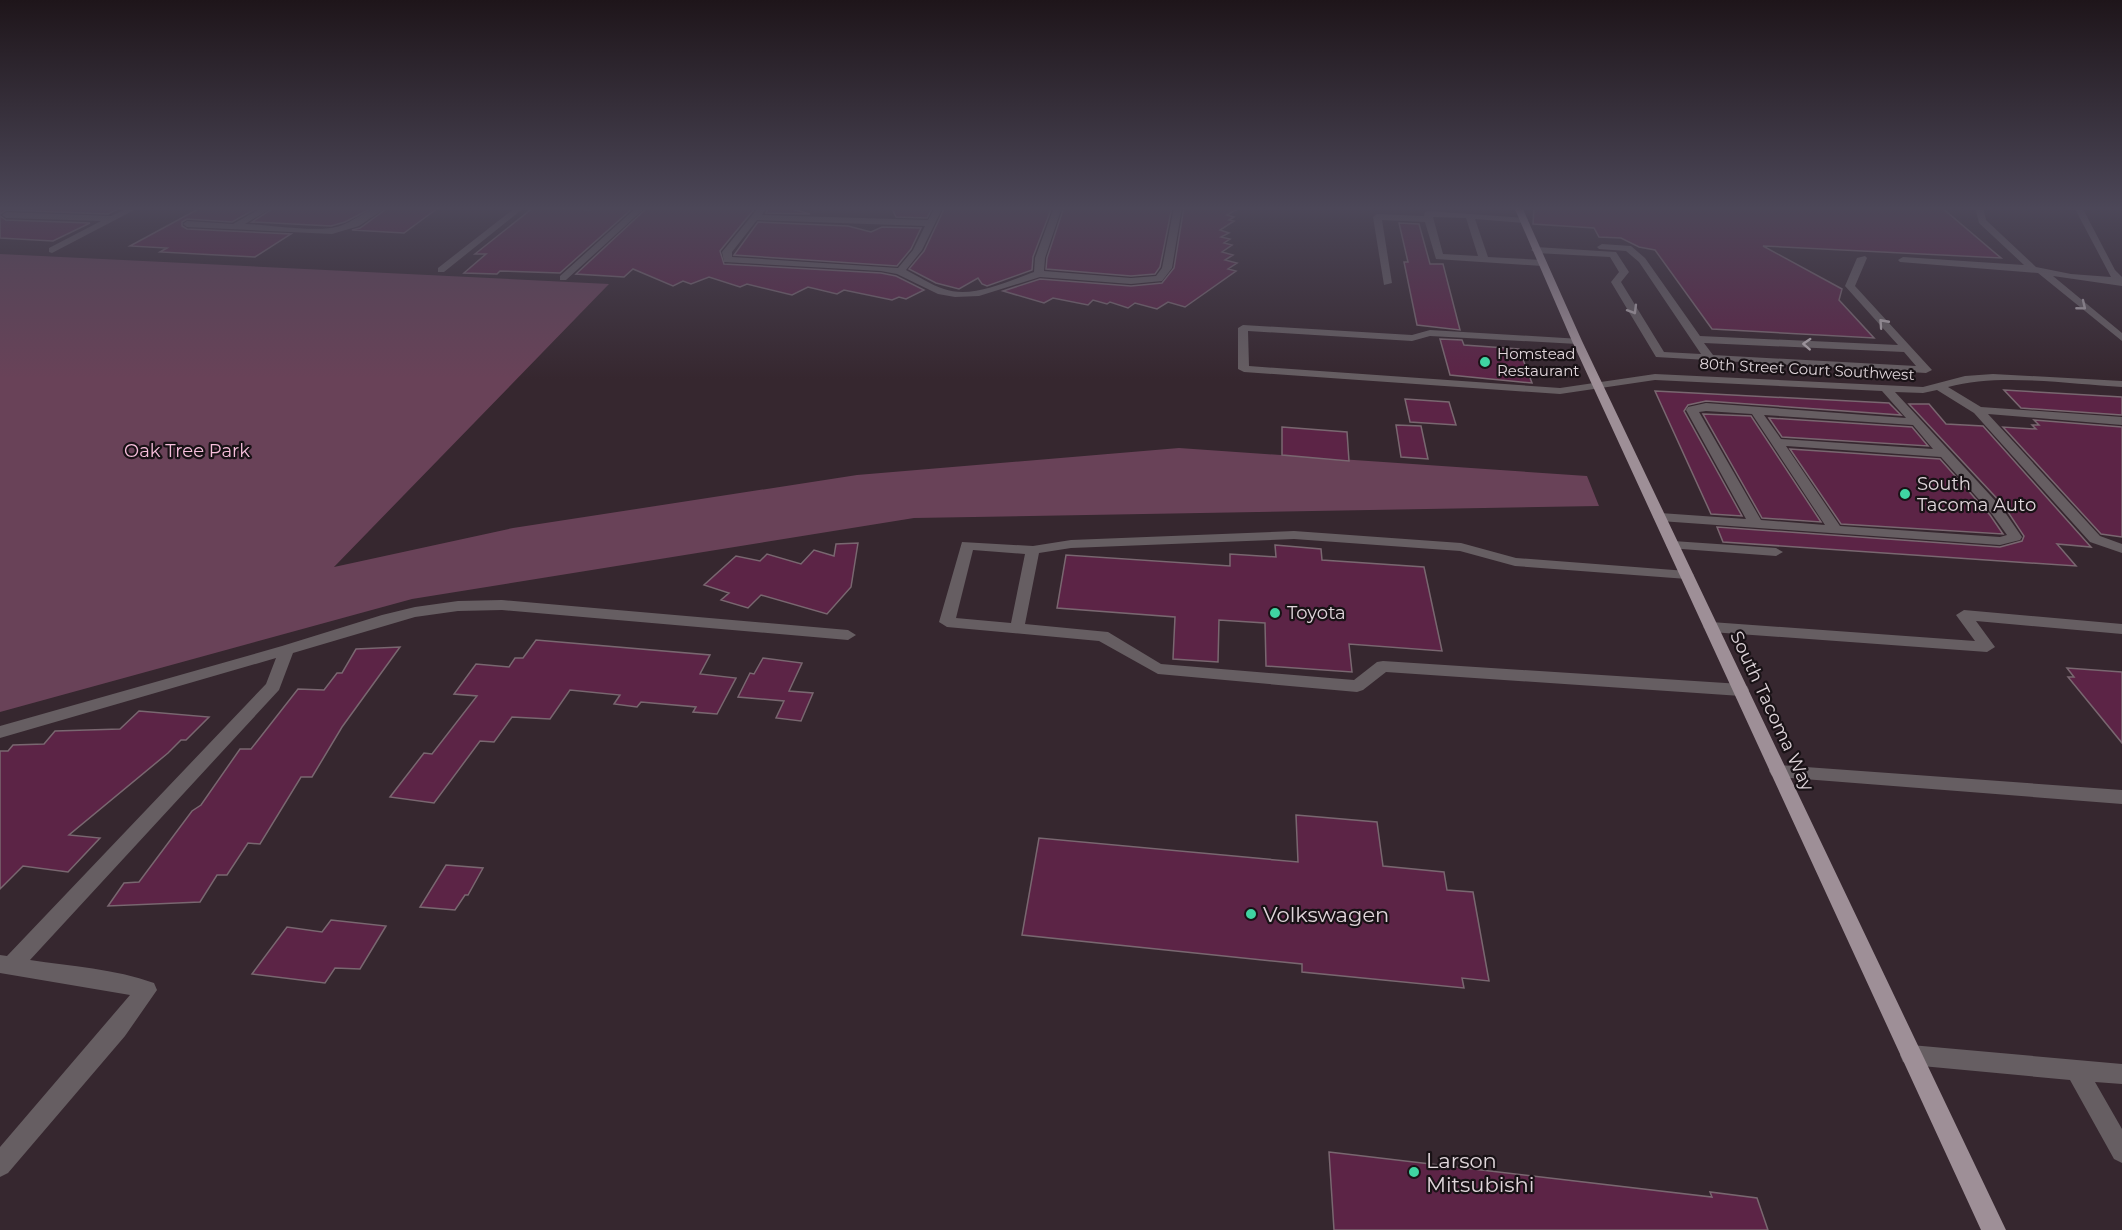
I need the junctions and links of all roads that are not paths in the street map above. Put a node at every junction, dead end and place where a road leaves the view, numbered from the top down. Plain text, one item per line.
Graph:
1 (448, 264) edge
2 (578, 264) edge
3 (812, 264) edge
4 (907, 264) edge
5 (1040, 264) edge
6 (1168, 264) edge
7 (1384, 264) edge
8 (1543, 264) edge
9 (1619, 264) edge
10 (1645, 264) edge
11 (1859, 264) edge
12 (1957, 264) edge
13 (2031, 264) edge
14 (2108, 264) edge
15 (441, 270) dead end
16 (900, 271) junction
17 (2038, 271) junction
18 (1039, 274) junction
19 (563, 278) dead end
20 (2121, 282) edge
21 (1387, 283) dead end
22 (2122, 338) edge
23 (1697, 339) junction
24 (1577, 341) junction
25 (1907, 349) junction
26 (1709, 357) junction
27 (1810, 363) junction
28 (1848, 366) junction
29 (2073, 373) junction
30 (2122, 376) edge
31 (2034, 380) junction
32 (2083, 382) junction
33 (1598, 384) junction
34 (2122, 384) edge
35 (1837, 386) junction
36 (1854, 387) junction
37 (1940, 387) junction
38 (1886, 389) junction
39 (1978, 410) junction
40 (1756, 411) junction
41 (2122, 421) edge
42 (1916, 422) junction
43 (1776, 442) junction
44 (1943, 453) junction
45 (1660, 517) junction
46 (1756, 524) junction
47 (1835, 529) junction
48 (1672, 545) junction
49 (1033, 549) junction
50 (2122, 549) edge
51 (1776, 552) dead end
52 (1687, 575) junction
53 (1711, 627) junction
54 (1017, 628) junction
55 (2122, 628) edge
56 (848, 635) dead end
57 (287, 650) junction
58 (1740, 690) junction
59 (0, 732) edge
60 (1778, 771) junction
61 (2122, 797) edge
62 (6, 965) edge
63 (1911, 1056) junction
64 (2076, 1070) junction
65 (2122, 1074) edge
66 (2122, 1151) edge
67 (0, 1166) edge
68 (1994, 1230) edge

1 - 15 street
2 - 19 street
3 - 16 street
4 - 16 street
5 - 18 street
6 - 18 street
7 - 21 street
8 - 24 main road, South Tacoma Way
9 -> 26 street
10 - 23 street
25 -> 11 street
12 - 17 street
13 - 17 street
14 - 20 street
16 - 18 street
17 - 20 street
17 -> 22 street
25 -> 23 street
23 - 26 street
24 - 33 main road, South Tacoma Way
24 - 33 street, 80th Street Court Southwest
25 - 28 street
26 - 27 street
27 - 28 street
27 - 35 street
28 - 36 street
29 - 30 street
29 - 31 street
29 - 32 street
31 - 32 street, 80th Street Court Southwest
31 - 37 street, 80th Street Court Southwest
32 - 34 street, 80th Street Court Southwest
33 - 35 street, 80th Street Court Southwest
33 - 45 main road, South Tacoma Way
35 - 36 street, 80th Street Court Southwest
36 - 38 street, 80th Street Court Southwest
37 - 38 street, 80th Street Court Southwest
37 - 39 street
38 - 42 street
39 - 41 street
39 - 50 street
40 - 42 street
40 - 43 street
40 - 46 street
42 - 44 street
43 - 44 street
43 - 47 street
44 - 47 street
45 - 46 street
45 - 48 main road, South Tacoma Way
46 - 47 street
48 - 51 street
48 - 52 main road, South Tacoma Way
49 - 52 street
49 - 54 street
49 - 54 street
52 - 53 main road, South Tacoma Way
53 - 55 street
53 - 58 main road, South Tacoma Way
54 - 58 street
56 - 57 street
57 - 59 street
57 - 62 street
58 - 60 main road, South Tacoma Way
60 - 61 street
60 - 63 main road, South Tacoma Way
62 - 67 street
63 - 64 street
63 - 68 main road, South Tacoma Way
64 - 65 street
64 - 66 street

